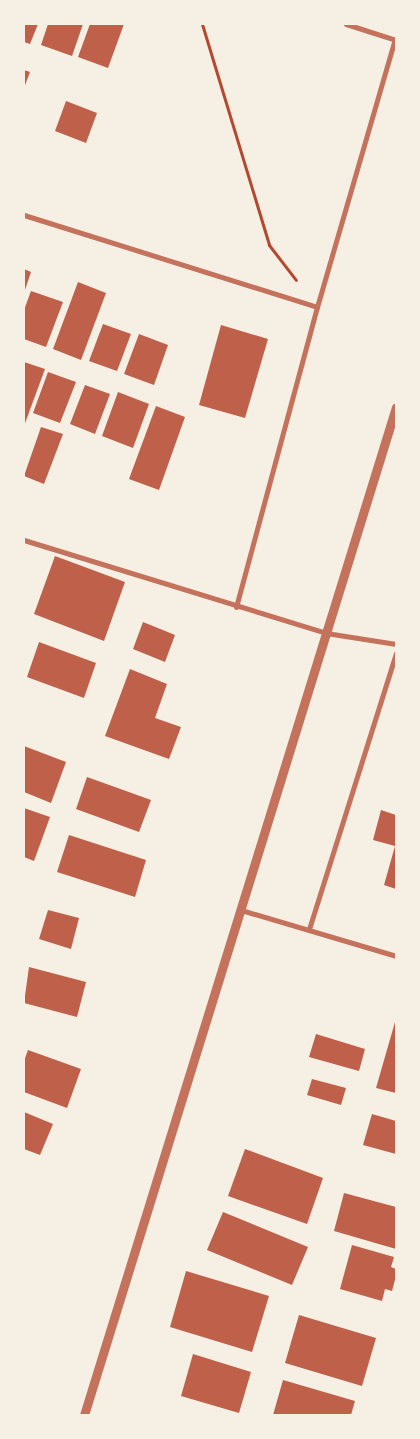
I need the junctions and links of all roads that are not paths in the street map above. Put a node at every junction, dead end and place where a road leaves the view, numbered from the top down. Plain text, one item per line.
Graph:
1 (346, 24) edge
2 (396, 40) edge
3 (24, 215) edge
4 (317, 307) junction
5 (396, 406) edge
6 (24, 540) edge
7 (236, 607) junction
8 (326, 633) junction
9 (396, 644) edge
10 (396, 653) edge
11 (241, 910) junction
12 (309, 930) junction
13 (396, 956) edge
14 (84, 1415) edge

1 - 2 street
2 - 4 street
3 - 4 street
4 - 7 street
5 - 8 street
6 - 7 street
7 - 8 street
8 - 9 street
8 - 11 street
10 - 12 street
11 - 12 street
11 - 14 street
12 - 13 street

